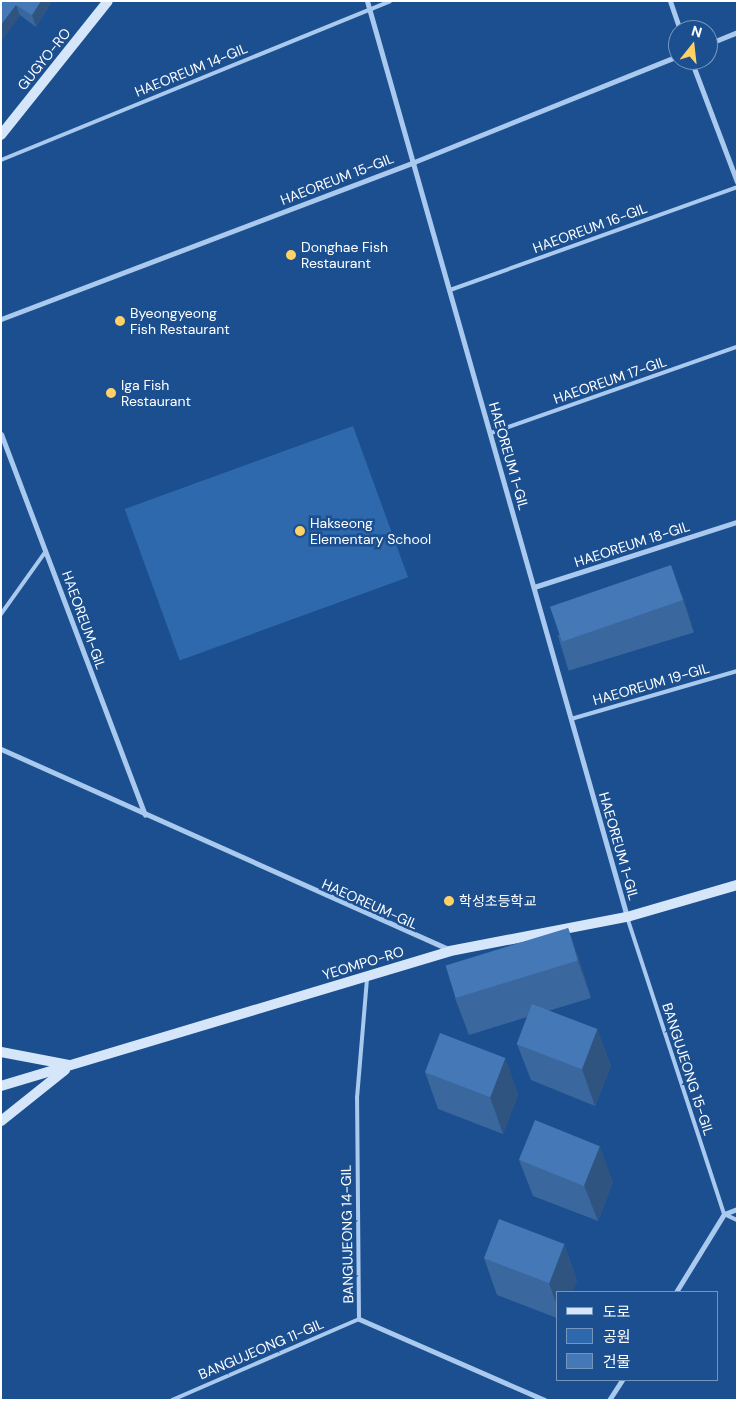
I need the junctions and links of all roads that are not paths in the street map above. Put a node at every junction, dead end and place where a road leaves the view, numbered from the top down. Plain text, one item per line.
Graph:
1 (108, 1) edge
2 (368, 1) edge
3 (390, 1) edge
4 (670, 1) edge
5 (370, 8) junction
6 (677, 20) edge
7 (737, 32) edge
8 (718, 40) edge
9 (668, 60) edge
10 (696, 70) edge
11 (1, 135) edge
12 (1, 160) edge
13 (414, 162) junction
14 (737, 182) edge
15 (737, 187) edge
16 (450, 290) junction
17 (1, 319) edge
18 (737, 347) edge
19 (490, 433) junction
20 (1, 434) edge
21 (737, 522) edge
22 (46, 551) junction
23 (534, 587) junction
24 (1, 614) edge
25 (737, 671) edge
26 (571, 719) junction
27 (1, 749) edge
28 (145, 815) junction
29 (737, 885) edge
30 (627, 917) junction
31 (450, 951) junction
32 (368, 977) junction
33 (1, 1052) edge
34 (72, 1065) junction
35 (1, 1086) edge
36 (1, 1121) edge
37 (737, 1209) edge
38 (724, 1214) junction
39 (737, 1220) edge
40 (677, 1291) edge
41 (359, 1319) junction
42 (621, 1381) edge
43 (172, 1400) edge
44 (544, 1400) edge
45 (609, 1400) edge

1 - 11 main road, GUGYO-RO
2 - 5 street, HAEOREUM 1-GIL
3 - 5 lane, HAEOREUM 14-GIL
4 - 6 street
5 - 12 lane, HAEOREUM 14-GIL
5 - 13 street, HAEOREUM 1-GIL
7 - 8 street
9 - 13 street, HAEOREUM 15-GIL
10 - 14 street
13 - 16 street, HAEOREUM 1-GIL
13 - 17 street, HAEOREUM 15-GIL
15 - 16 lane, HAEOREUM 16-GIL
16 - 19 street, HAEOREUM 1-GIL
18 - 19 lane, HAEOREUM 17-GIL
19 - 23 street, HAEOREUM 1-GIL
20 - 22 street, HAEOREUM-GIL
21 - 23 street, HAEOREUM 18-GIL
22 - 24 lane
22 - 28 street, HAEOREUM-GIL
23 - 26 street, HAEOREUM 1-GIL
25 - 26 lane, HAEOREUM 19-GIL
26 - 30 street, HAEOREUM 1-GIL
27 - 28 street, HAEOREUM-GIL
28 - 31 street, HAEOREUM-GIL
29 - 30 main road, YEOMPO-RO
30 - 31 main road, YEOMPO-RO
30 - 38 lane, BANGUJEONG 15-GIL
31 - 32 main road, YEOMPO-RO
32 - 34 main road, YEOMPO-RO
32 - 41 lane, BANGUJEONG 14-GIL
33 - 34 main road
34 - 35 main road, YEOMPO-RO
34 - 36 main road
37 - 38 street
38 - 39 lane
38 - 40 street
41 - 43 lane, BANGUJEONG 11-GIL
41 - 44 street, BANGUJEONG 14-GIL
42 - 45 street

